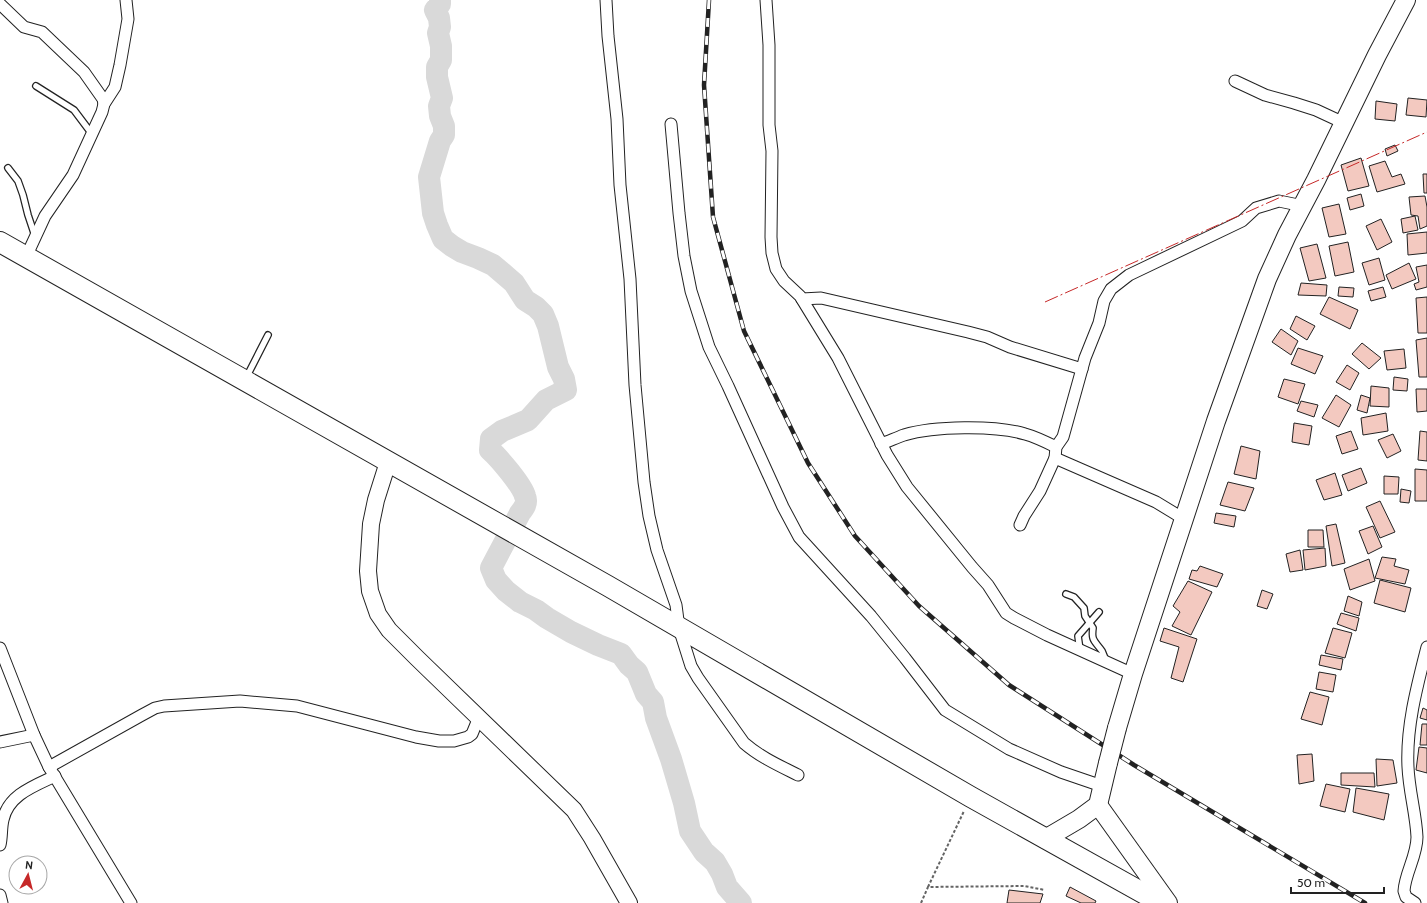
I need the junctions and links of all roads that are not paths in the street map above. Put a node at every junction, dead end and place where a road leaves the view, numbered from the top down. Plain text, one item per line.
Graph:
1 (126, 0) edge
2 (606, 0) edge
3 (766, 0) edge
4 (1406, 0) edge
5 (0, 4) edge
6 (1235, 81) dead end
7 (36, 86) dead end
8 (104, 104) junction
9 (1344, 123) junction
10 (671, 124) dead end
11 (92, 134) junction
12 (8, 168) dead end
13 (1302, 206) junction
14 (36, 236) junction
15 (0, 242) edge
16 (26, 257) junction
17 (802, 299) junction
18 (268, 335) dead end
19 (1082, 369) junction
20 (245, 382) junction
21 (881, 444) junction
22 (1056, 447) junction
23 (1055, 458) junction
24 (388, 462) junction
25 (1184, 519) junction
26 (1020, 525) dead end
27 (1066, 594) dead end
28 (1099, 612) dead end
29 (1089, 623) junction
30 (679, 628) junction
31 (1427, 647) edge
32 (0, 648) edge
33 (1080, 650) junction
34 (1107, 662) junction
35 (1133, 674) junction
36 (479, 717) junction
37 (34, 735) junction
38 (0, 742) edge
39 (52, 771) junction
40 (798, 775) dead end
41 (1102, 786) junction
42 (1098, 805) junction
43 (1045, 839) junction
44 (0, 845) edge
45 (0, 895) edge
46 (2, 903) edge
47 (131, 903) edge
48 (629, 903) edge
49 (1161, 903) edge
50 (1168, 903) edge
51 (1415, 903) edge

1 - 8 street
2 - 30 street
3 - 17 street
4 - 9 main road
5 - 8 street
6 - 9 street
7 - 11 lane
8 - 11 street
9 - 13 main road
10 - 41 street
11 - 14 street
12 - 14 lane
13 - 19 street
13 - 25 main road
14 - 16 street
15 - 16 highway
16 - 20 highway
17 - 19 street
17 - 21 street
18 - 20 lane
19 - 22 street
20 - 24 highway
21 - 22 street
21 - 33 street
22 - 23 street
23 - 25 street
23 - 26 street
24 - 30 highway
24 - 36 main road
25 - 35 main road
27 - 29 lane
28 - 29 lane
29 - 33 lane
29 - 34 lane
30 - 40 street
30 - 43 highway
31 - 51 street
32 - 37 street
33 - 34 street
34 - 35 street
35 - 41 main road, bridge
36 - 39 street
36 - 48 main road
37 - 38 street
37 - 39 street
39 - 44 street
39 - 47 street
41 - 42 main road
42 - 43 main road
42 - 50 main road
43 - 49 highway
45 - 46 street

